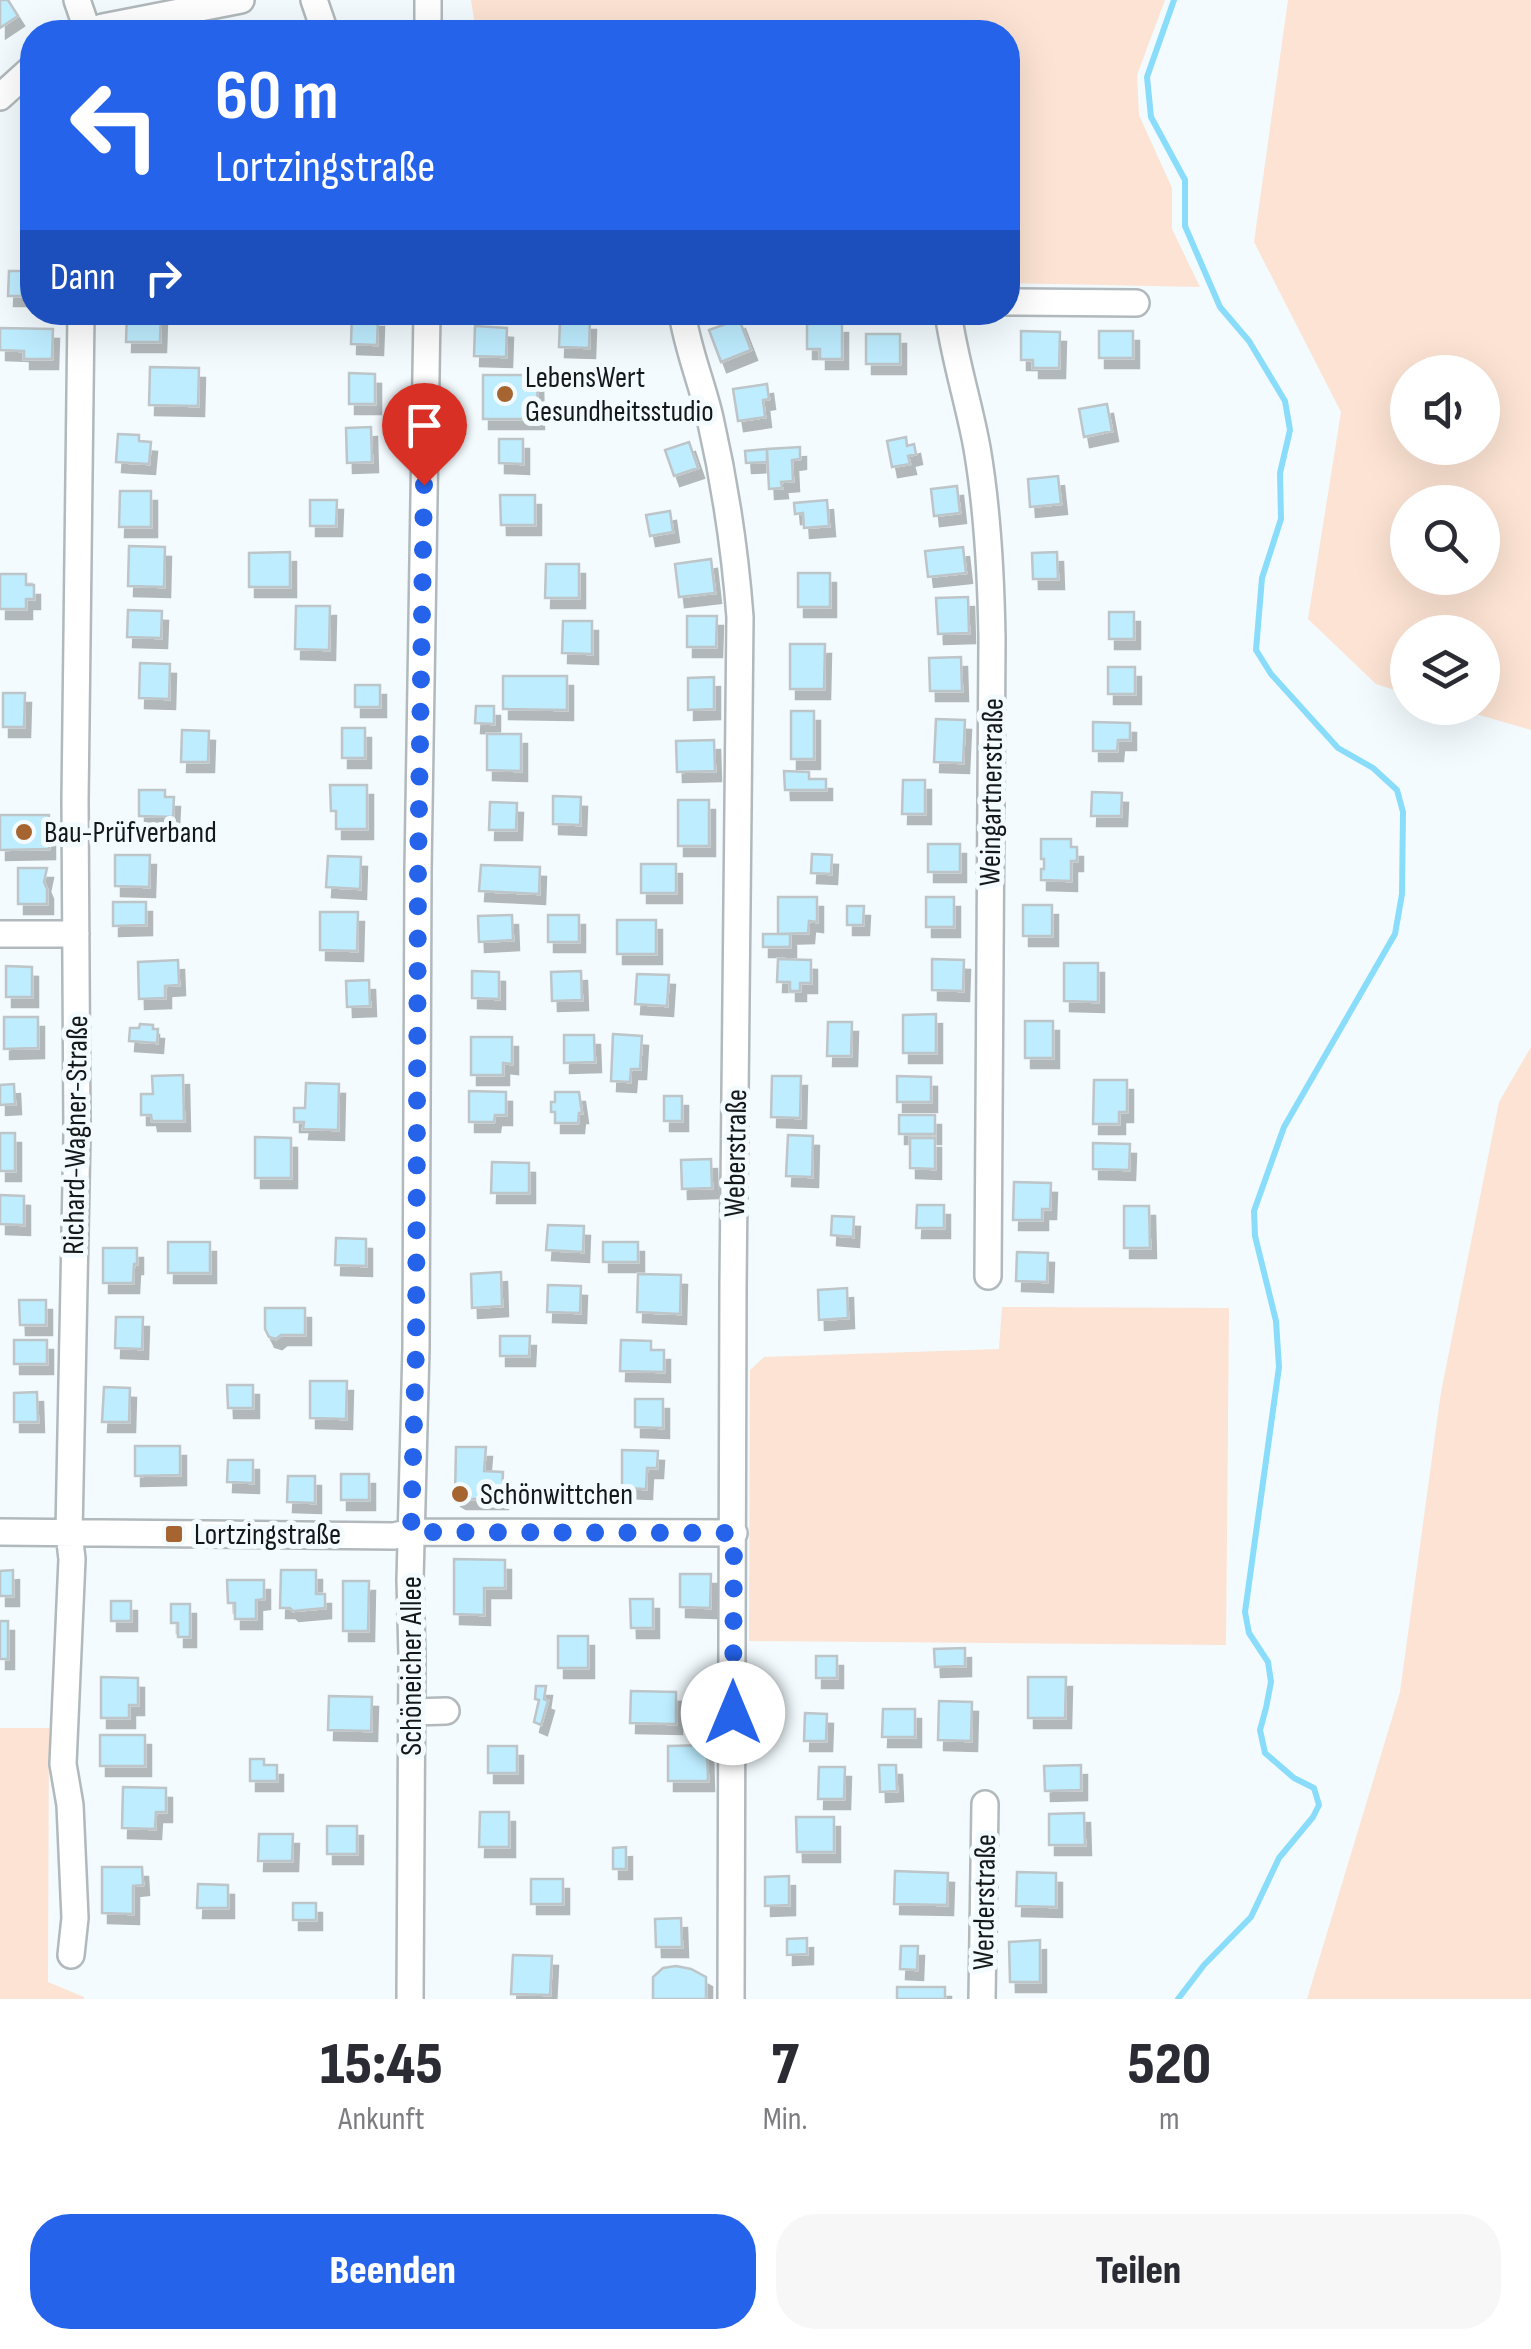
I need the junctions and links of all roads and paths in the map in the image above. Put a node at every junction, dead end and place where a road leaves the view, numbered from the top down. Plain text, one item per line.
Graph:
1 (241, 0) edge
2 (138, 20) edge
3 (20, 78) edge
4 (0, 97) edge
5 (1020, 302) edge
6 (1136, 303) dead end
7 (81, 325) edge
8 (427, 325) edge
9 (686, 325) edge
10 (951, 325) edge
11 (0, 934) edge
12 (76, 934) junction
13 (988, 1276) dead end
14 (0, 1532) edge
15 (411, 1532) junction
16 (69, 1533) junction
17 (734, 1533) junction
18 (446, 1711) dead end
19 (412, 1712) junction
20 (985, 1804) dead end
21 (71, 1956) dead end
22 (410, 1999) edge
23 (731, 1999) edge
24 (982, 1999) edge

1 - 2 street
3 - 4 street
5 - 6 street
7 - 12 street, Richard-Wagner-Straße
8 - 15 street, Schöneicher Allee
9 - 17 street, Weberstraße
10 - 13 street, Weingartnerstraße
11 - 12 street
12 - 16 street, Richard-Wagner-Straße
14 - 16 street
15 - 16 street
15 - 17 street
15 - 19 street, Schöneicher Allee
16 - 21 street, Richard-Wagner-Straße
17 - 23 street, Weberstraße
18 - 19 street
19 - 22 street, Schöneicher Allee
20 - 24 street, Werderstraße

